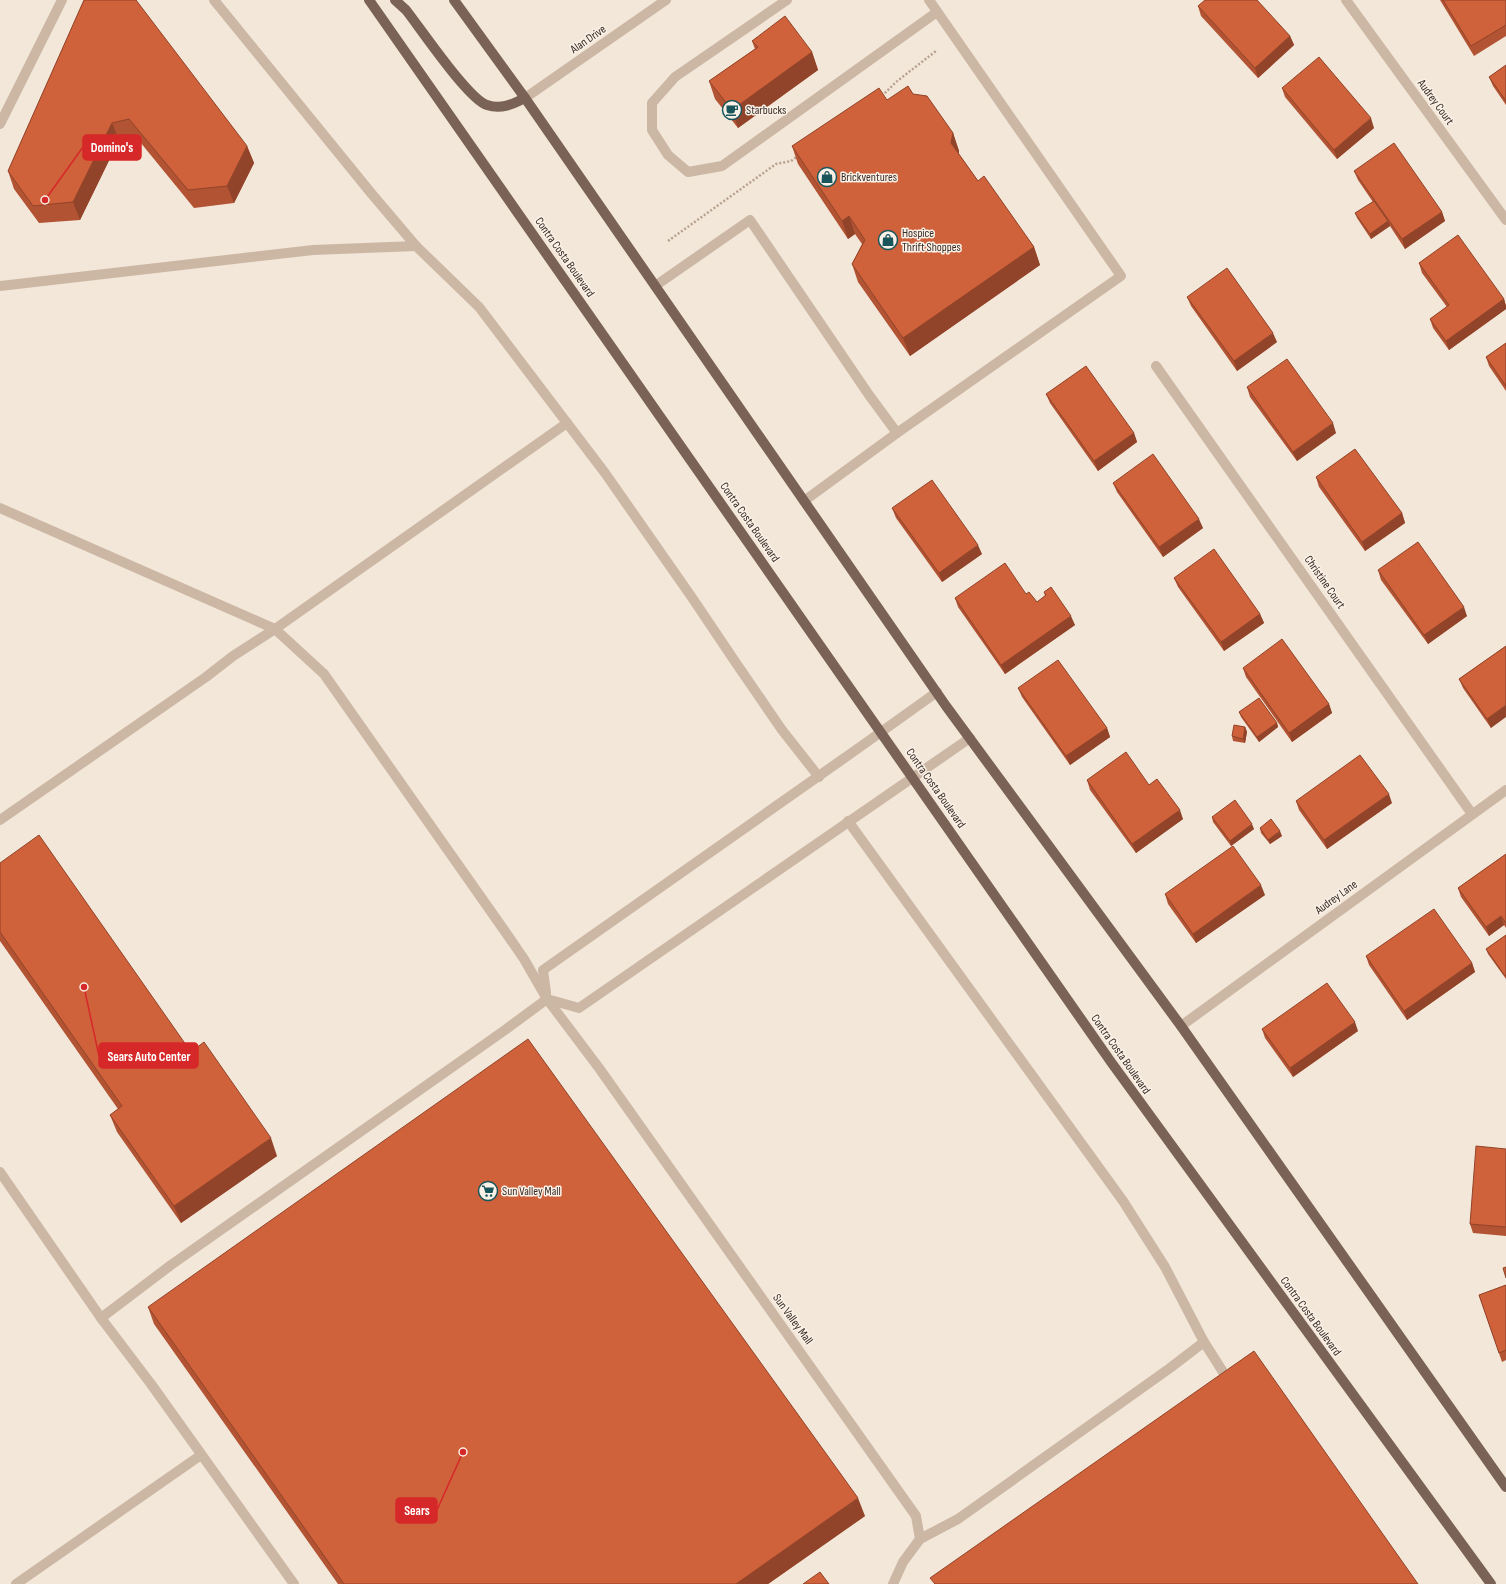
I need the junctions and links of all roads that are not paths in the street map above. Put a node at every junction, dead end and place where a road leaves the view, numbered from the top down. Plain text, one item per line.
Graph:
1 (62, 0) edge
2 (214, 0) edge
3 (369, 0) edge
4 (395, 0) edge
5 (454, 0) edge
6 (666, 0) edge
7 (787, 0) edge
8 (929, 0) edge
9 (1346, 0) edge
10 (937, 12) junction
11 (525, 98) junction
12 (0, 124) edge
13 (1506, 220) edge
14 (416, 246) junction
15 (0, 286) edge
16 (655, 286) junction
17 (1156, 366) dead end
18 (567, 424) junction
19 (897, 433) junction
20 (804, 501) junction
21 (0, 508) edge
22 (275, 629) junction
23 (937, 692) junction
24 (881, 733) junction
25 (970, 738) junction
26 (819, 777) junction
27 (912, 777) junction
28 (1506, 790) edge
29 (1472, 814) junction
30 (0, 820) edge
31 (848, 821) junction
32 (547, 999) junction
33 (1181, 1026) junction
34 (0, 1172) edge
35 (101, 1318) junction
36 (1204, 1342) junction
37 (1233, 1388) edge
38 (201, 1455) junction
39 (1506, 1487) edge
40 (920, 1538) junction
41 (16, 1584) edge
42 (294, 1584) edge
43 (893, 1584) edge
44 (1491, 1584) edge

1 - 12 street
2 - 14 street
3 - 24 main road, Contra Costa Boulevard
4 - 11 main road
5 - 11 main road
6 - 11 street, Alan Drive
7 - 10 street
8 - 10 street
9 - 13 street, Audrey Court
10 - 19 street
11 - 16 main road
14 - 15 street
14 - 18 street
16 - 19 street
16 - 20 main road
17 - 29 street, Christine Court
18 - 22 street
18 - 26 street
19 - 20 street
20 - 23 main road
21 - 22 street, Sun Valley Mall
22 - 30 street
22 - 32 street, Sun Valley Mall
23 - 24 street
23 - 25 main road
24 - 26 street
24 - 27 main road, Contra Costa Boulevard
25 - 27 street
25 - 33 main road
26 - 32 street
27 - 31 street
27 - 44 main road, Contra Costa Boulevard
28 - 29 street, Audrey Lane
29 - 33 street, Audrey Lane
31 - 32 street
31 - 36 street
32 - 35 street
32 - 40 street, Sun Valley Mall
33 - 39 main road
34 - 35 street
35 - 38 street
36 - 37 street
36 - 40 street
38 - 41 street
38 - 42 street
40 - 43 street

